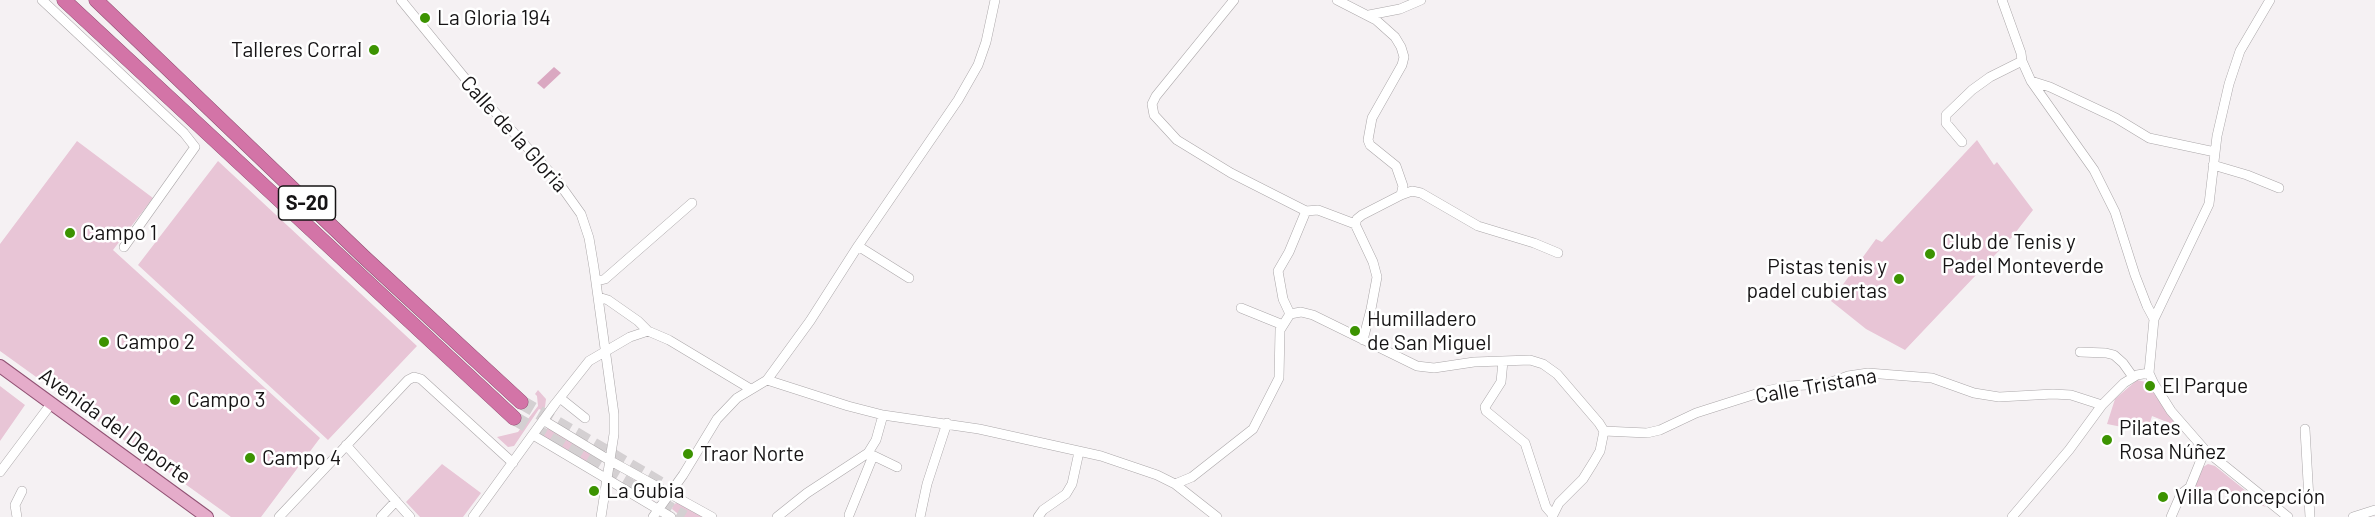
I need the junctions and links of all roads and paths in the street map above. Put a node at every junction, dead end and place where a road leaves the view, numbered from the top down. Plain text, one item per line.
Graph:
1 (42, 0) edge
2 (64, 0) edge
3 (96, 0) edge
4 (401, 0) edge
5 (995, 0) edge
6 (1234, 0) edge
7 (1337, 0) edge
8 (1421, 0) edge
9 (2002, 0) edge
10 (2270, 0) edge
11 (1369, 15) junction
12 (2022, 61) junction
13 (2031, 81) junction
14 (1962, 142) dead end
15 (2215, 152) junction
16 (2214, 165) junction
17 (2279, 188) dead end
18 (1401, 195) junction
19 (692, 203) dead end
20 (1306, 211) junction
21 (1355, 225) junction
22 (858, 246) junction
23 (124, 247) dead end
24 (1558, 253) dead end
25 (909, 278) dead end
26 (597, 281) junction
27 (598, 297) junction
28 (1241, 308) dead end
29 (1290, 314) junction
30 (2154, 319) junction
31 (1282, 325) junction
32 (648, 331) junction
33 (1363, 340) junction
34 (2080, 352) dead end
35 (605, 353) junction
36 (1503, 361) junction
37 (0, 366) edge
38 (2150, 373) junction
39 (2133, 377) junction
40 (767, 380) junction
41 (749, 388) junction
42 (560, 398) junction
43 (521, 402) tunnel mouth
44 (51, 404) junction
45 (2102, 405) junction
46 (883, 415) junction
47 (514, 418) tunnel mouth
48 (585, 418) dead end
49 (543, 420) junction
50 (947, 423) junction
51 (2305, 429) dead end
52 (1604, 431) junction
53 (533, 435) junction
54 (346, 445) junction
55 (2205, 450) junction
56 (1079, 452) junction
57 (870, 454) junction
58 (609, 460) junction
59 (513, 463) junction
60 (897, 467) dead end
61 (0, 472) edge
62 (606, 480) junction
63 (1175, 484) junction
64 (22, 491) dead end
65 (670, 494) junction
66 (396, 501) junction
67 (2375, 510) edge
68 (656, 514) edge
69 (849, 515) dead end
70 (1552, 516) edge
71 (17, 517) edge
72 (207, 517) edge
73 (279, 517) edge
74 (381, 517) edge
75 (410, 517) edge
76 (473, 517) edge
77 (601, 517) edge
78 (671, 517) edge
79 (712, 517) edge
80 (777, 517) edge
81 (920, 517) edge
82 (1038, 517) edge
83 (1217, 517) edge
84 (2012, 517) edge
85 (2171, 517) edge
86 (2288, 517) edge
87 (2310, 517) edge
88 (2353, 517) edge

1 - 23 street
2 - 47 highway, S-20
3 - 43 highway, S-20
4 - 26 street, Calle de la Gloria
5 - 22 street
6 - 20 street
7 - 11 street
8 - 11 street
9 - 12 street
10 - 15 street
11 - 18 street
12 - 13 street
12 - 14 street
13 - 15 street
13 - 30 street
15 - 16 street
16 - 17 street
16 - 30 street
18 - 21 street
18 - 24 street
19 - 26 street
20 - 21 street
20 - 29 street
21 - 33 street
22 - 25 street
22 - 40 street
26 - 27 street, Calle de la Gloria
27 - 32 street
27 - 35 street, Calle de la Gloria
28 - 31 street
29 - 31 street
29 - 33 street
30 - 38 street
31 - 63 street
32 - 35 street
32 - 41 street
33 - 36 street
34 - 39 street
35 - 42 street
35 - 58 street, Calle de la Gloria
36 - 52 street
36 - 70 street
37 - 44 main road, Avenida del Deporte
38 - 39 street
38 - 55 street
39 - 45 street
40 - 41 street
40 - 46 street
41 - 65 street
42 - 48 street
42 - 49 street
44 - 61 street
44 - 72 main road, Avenida del Deporte
45 - 52 street, Calle Tristana
45 - 84 street
46 - 50 street
46 - 57 street
49 - 53 street
49 - 58 street
50 - 56 street
50 - 81 street
51 - 87 street
52 - 70 street
53 - 59 street
53 - 62 street
54 - 59 street
54 - 66 street
54 - 73 street
55 - 85 street
55 - 86 street
56 - 63 street
56 - 82 street
57 - 60 street
57 - 69 street
57 - 80 street
58 - 62 street, Calle de la Gloria
58 - 65 street
59 - 76 street
62 - 68 street
62 - 77 street, Calle de la Gloria
63 - 83 street
64 - 71 street
65 - 68 street
65 - 79 street
66 - 74 street
66 - 75 street
67 - 88 street
68 - 78 street

